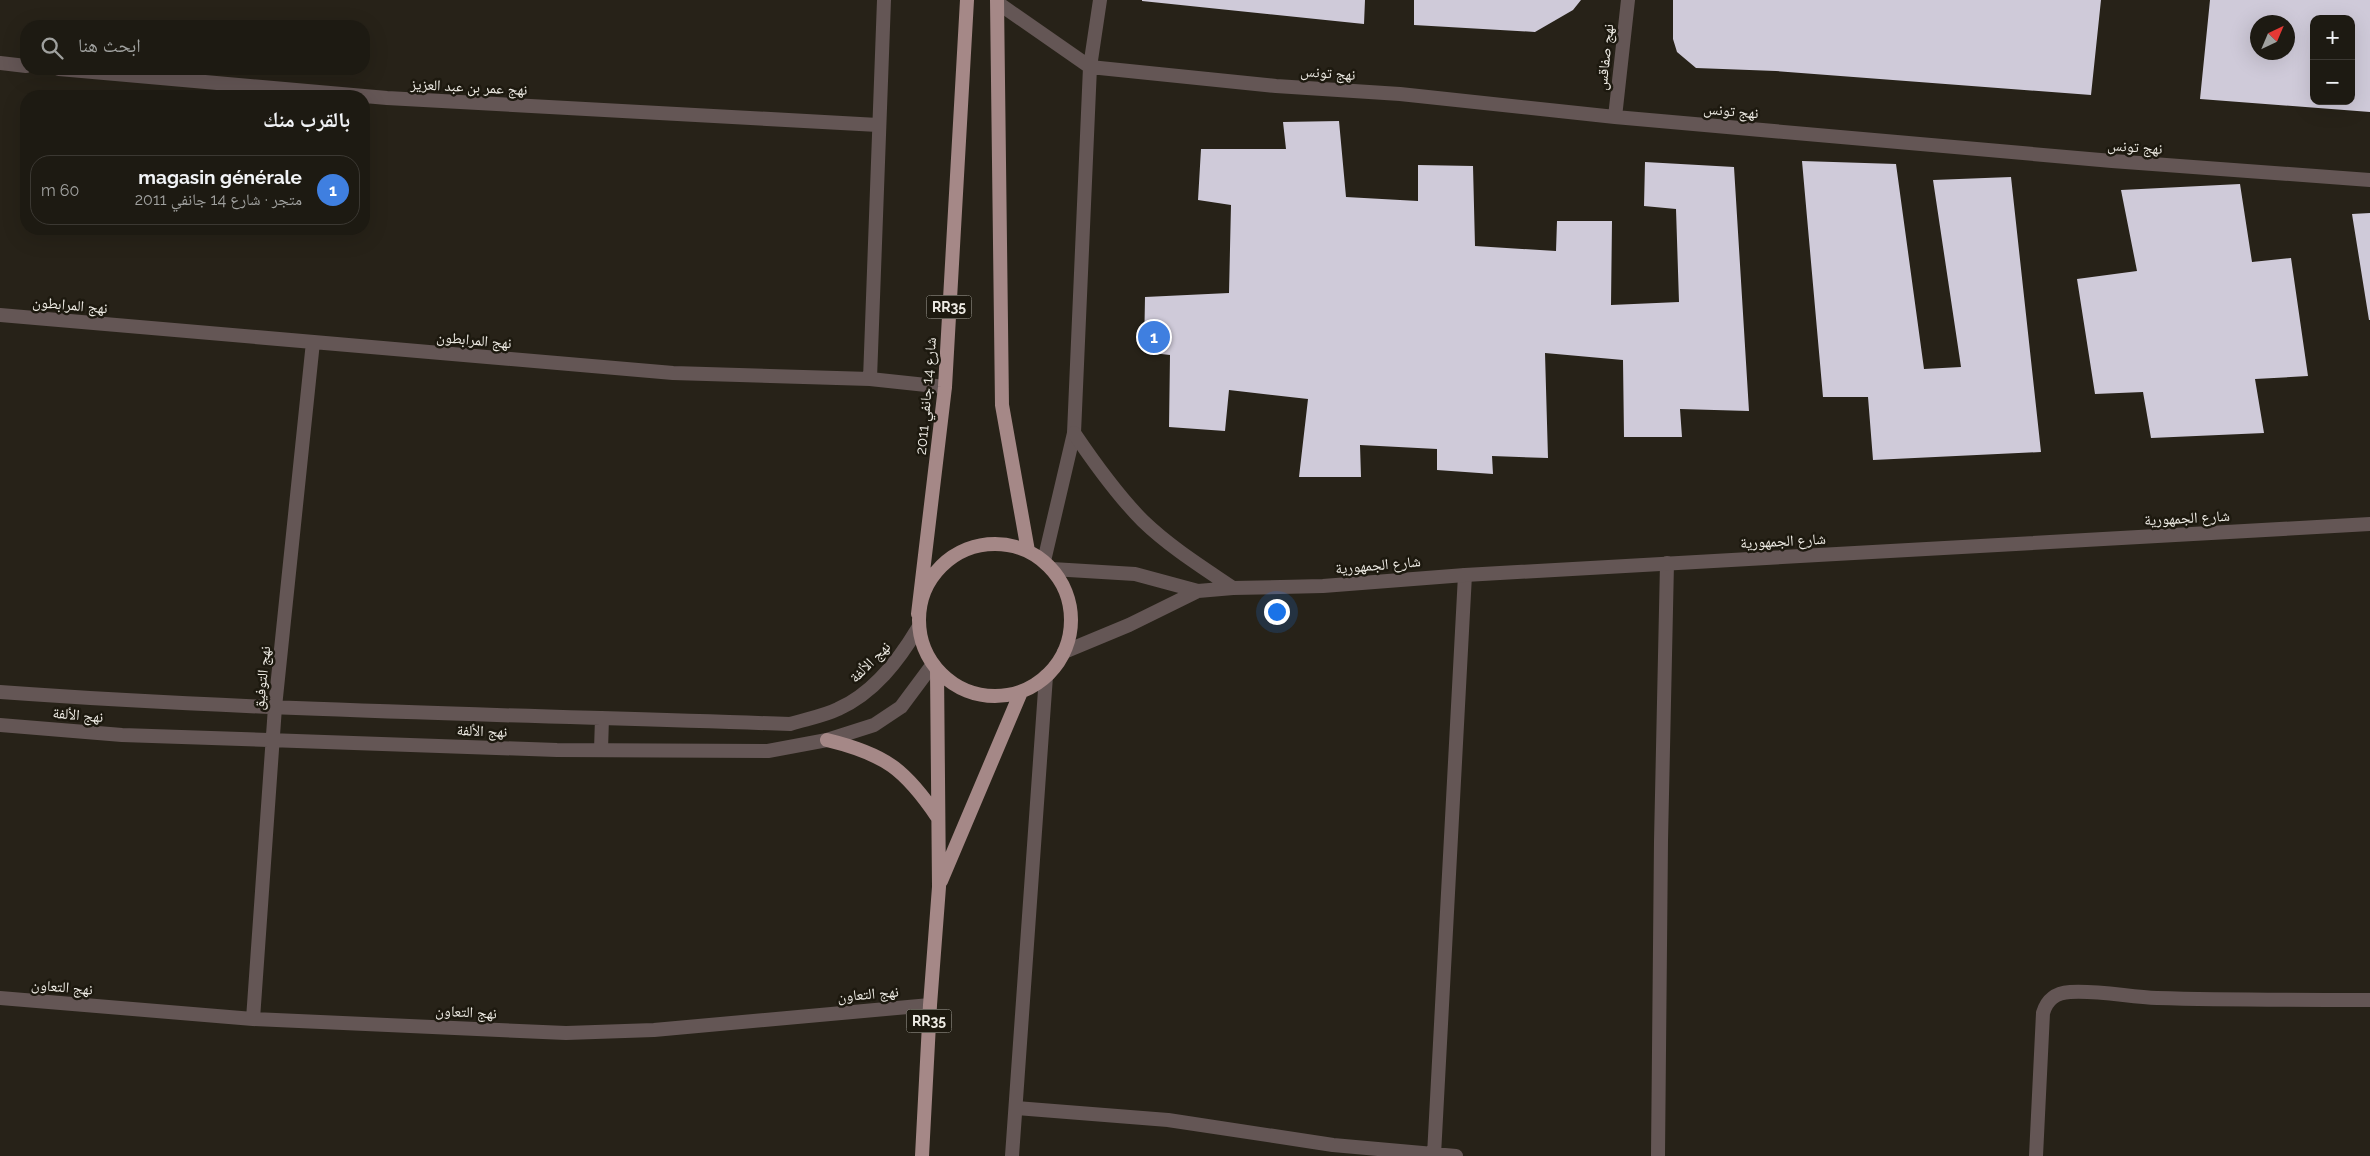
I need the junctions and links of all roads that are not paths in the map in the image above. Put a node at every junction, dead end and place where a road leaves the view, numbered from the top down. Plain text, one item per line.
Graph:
1 (884, 0) edge
2 (967, 0) edge
3 (1100, 0) edge
4 (1628, 0) edge
5 (998, 2) edge
6 (0, 63) edge
7 (20, 65) edge
8 (1090, 67) junction
9 (127, 75) edge
10 (297, 90) edge
11 (370, 96) edge
12 (1615, 117) junction
13 (878, 126) junction
14 (2370, 180) edge
15 (0, 315) edge
16 (314, 342) junction
17 (870, 380) junction
18 (945, 387) junction
19 (1074, 433) junction
20 (2370, 524) edge
21 (1028, 551) junction
22 (1667, 563) junction
23 (1048, 565) junction
24 (1465, 575) junction
25 (1233, 588) junction
26 (1198, 591) junction
27 (918, 614) junction
28 (918, 628) junction
29 (1064, 652) junction
30 (935, 667) junction
31 (1046, 676) junction
32 (0, 692) edge
33 (1021, 692) junction
34 (275, 707) junction
35 (602, 718) junction
36 (0, 725) edge
37 (273, 739) junction
38 (827, 740) junction
39 (601, 750) junction
40 (938, 818) junction
41 (939, 887) junction
42 (0, 998) edge
43 (2370, 1000) edge
44 (930, 1005) junction
45 (253, 1019) junction
46 (1016, 1108) junction
47 (1434, 1154) junction
48 (922, 1156) edge
49 (1012, 1156) edge
50 (1456, 1156) edge
51 (1658, 1156) edge
52 (2036, 1156) edge

1 - 13 street
2 - 18 main road, شارع 14 جانفي 2011 / RR35
3 - 8 street
4 - 12 street, نهج صفاقس
5 - 8 street
5 - 21 main road
6 - 7 street
8 - 12 street, نهج تونس
8 - 19 street
9 - 10 street, نهج عمر بن عبد العزيز
11 - 13 street, نهج عمر بن عبد العزيز
12 - 14 street, نهج تونس
13 - 17 street
15 - 16 street, نهج المرابطون
16 - 17 street, نهج المرابطون
16 - 34 street, نهج التوفيق
17 - 18 street, نهج المرابطون
18 - 27 main road, شارع 14 جانفي 2011 / RR35
19 - 23 street
19 - 25 street
20 - 22 street, شارع الجمهورية
21 - 23 main road, RR35
21 - 27 main road, RR35
22 - 24 street, شارع الجمهورية
22 - 51 street
23 - 26 street
23 - 29 main road, RR35
24 - 25 street, شارع الجمهورية
24 - 47 street
25 - 26 street, شارع الجمهورية
26 - 29 street
27 - 28 main road, RR35
28 - 30 main road, RR35
28 - 35 street, نهج الألفة
29 - 31 main road, RR35
30 - 33 main road, RR35
30 - 38 street, نهج الألفة
30 - 40 main road, RR35
31 - 33 main road, RR35
31 - 46 street
32 - 34 street, نهج الألفة
33 - 41 main road, RR35
34 - 35 street, نهج الألفة
34 - 37 street, نهج التوفيق
35 - 39 street
36 - 37 street, نهج الألفة
37 - 39 street, نهج الألفة
37 - 45 street, نهج التوفيق
38 - 39 street, نهج الألفة
38 - 40 main road
40 - 41 main road, RR35
41 - 44 main road, RR35
42 - 45 street, نهج التعاون
43 - 52 street
44 - 45 street, نهج التعاون
44 - 48 main road, RR35
46 - 47 street
46 - 49 street
47 - 50 street

